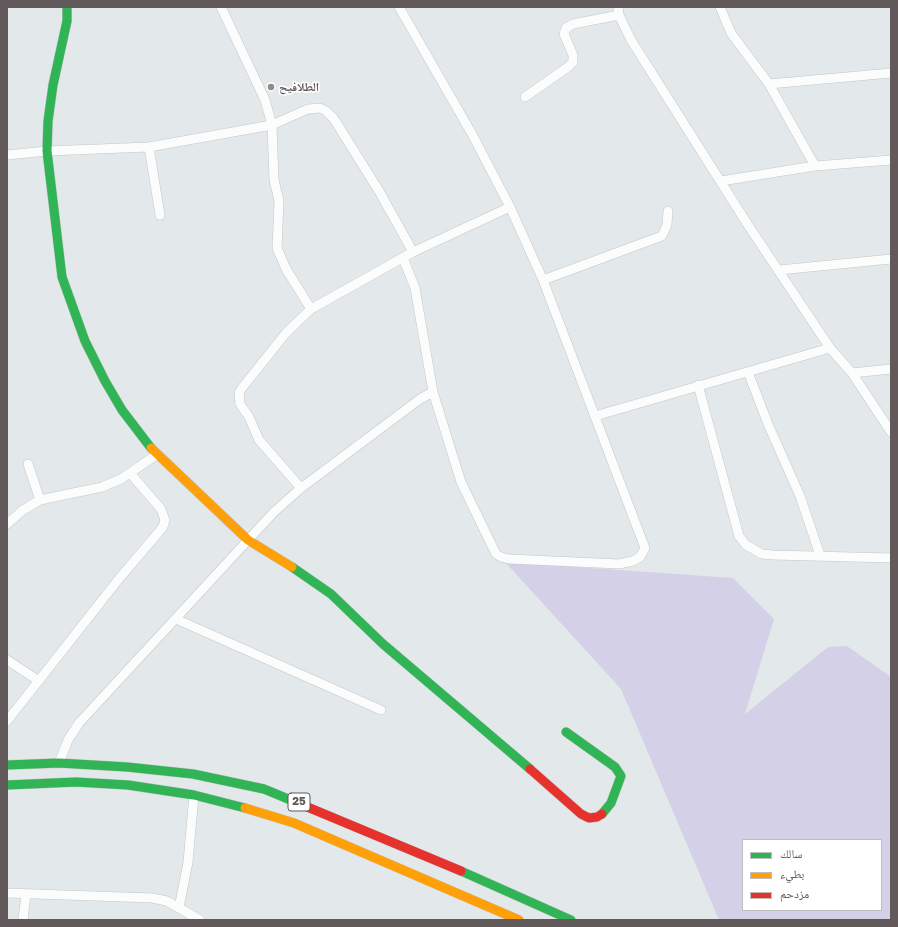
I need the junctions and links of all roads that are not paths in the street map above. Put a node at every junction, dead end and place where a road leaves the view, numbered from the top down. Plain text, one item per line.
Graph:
1 (67, 7) edge
2 (221, 7) edge
3 (399, 7) edge
4 (720, 7) edge
5 (618, 11) edge
6 (891, 73) edge
7 (769, 84) junction
8 (525, 97) dead end
9 (272, 125) junction
10 (149, 147) junction
11 (47, 151) junction
12 (7, 155) edge
13 (891, 160) edge
14 (815, 166) junction
15 (721, 181) junction
16 (510, 208) junction
17 (668, 211) dead end
18 (160, 215) dead end
19 (413, 252) junction
20 (403, 258) junction
21 (891, 259) edge
22 (779, 270) junction
23 (543, 280) junction
24 (312, 309) junction
25 (830, 348) junction
26 (891, 369) edge
27 (748, 372) junction
28 (852, 373) junction
29 (698, 385) junction
30 (434, 392) junction
31 (595, 416) junction
32 (891, 432) edge
33 (156, 455) junction
34 (28, 464) dead end
35 (130, 473) junction
36 (301, 488) junction
37 (40, 500) junction
38 (7, 524) edge
39 (248, 540) junction
40 (820, 555) junction
41 (891, 558) edge
42 (176, 619) junction
43 (7, 660) edge
44 (39, 681) junction
45 (381, 710) dead end
46 (7, 721) edge
47 (566, 732) dead end
48 (58, 763) junction
49 (7, 765) edge
50 (7, 785) edge
51 (194, 795) junction
52 (7, 893) edge
53 (26, 894) junction
54 (179, 908) junction
55 (23, 920) edge
56 (200, 920) edge
57 (519, 920) edge
58 (571, 920) edge

1 - 11 main road
2 - 9 street
3 - 16 street
4 - 7 street
5 - 8 street
5 - 15 street
6 - 7 street
7 - 14 street
9 - 10 street
9 - 19 street
9 - 24 street
10 - 11 street
10 - 18 street
11 - 12 street
11 - 33 main road
13 - 14 street
14 - 15 street
15 - 22 street
16 - 19 street
16 - 23 street
17 - 23 street
19 - 20 street
20 - 24 street
20 - 30 street
21 - 22 street
22 - 25 street
23 - 31 street
24 - 36 street
25 - 27 street
25 - 28 street
26 - 28 street
27 - 29 street
27 - 40 street
28 - 32 street
29 - 31 street
29 - 40 street
30 - 31 street
30 - 36 street
33 - 35 street
33 - 39 main road
34 - 37 street
35 - 37 street
35 - 44 street
36 - 39 street
37 - 38 street
39 - 42 street
39 - 47 main road
40 - 41 street
42 - 45 street
42 - 48 street
43 - 44 street
44 - 46 street
48 - 49 main road, 25
48 - 58 main road, 25
50 - 51 main road, 25
51 - 54 street
51 - 57 main road, 25
52 - 53 street
53 - 54 street
53 - 55 street
54 - 56 street

